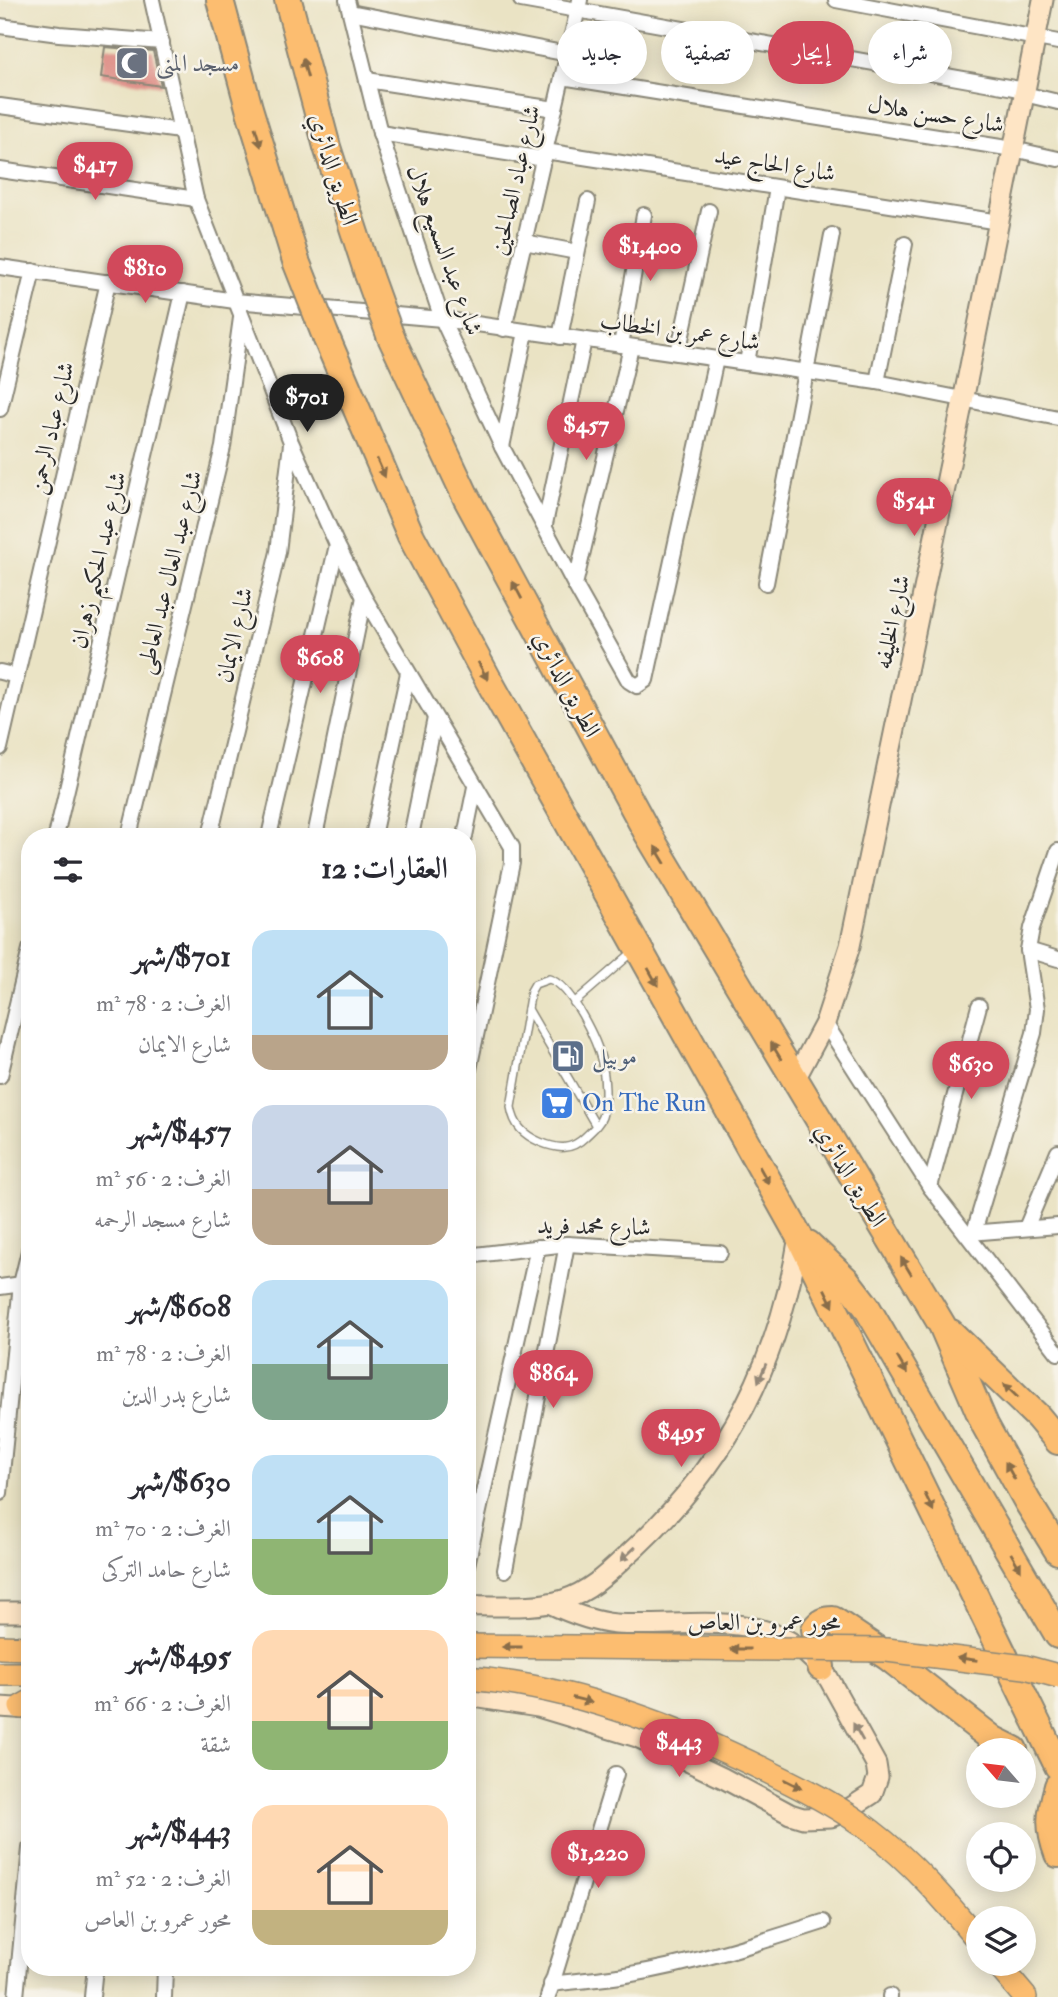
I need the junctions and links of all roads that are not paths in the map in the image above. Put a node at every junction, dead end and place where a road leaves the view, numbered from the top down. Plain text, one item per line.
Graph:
1 (152, 0) edge
2 (220, 0) edge
3 (288, 0) edge
4 (521, 0) edge
5 (836, 0) edge
6 (1043, 0) edge
7 (579, 5) edge
8 (348, 6) edge
9 (0, 26) edge
10 (1035, 36) junction
11 (162, 42) junction
12 (1058, 42) edge
13 (557, 52) edge
14 (367, 80) junction
15 (560, 84) edge
16 (606, 84) edge
17 (1024, 92) junction
18 (1058, 102) edge
19 (0, 106) edge
20 (555, 109) junction
21 (180, 131) junction
22 (380, 133) junction
23 (1013, 149) junction
24 (544, 155) junction
25 (1058, 159) edge
26 (0, 170) edge
27 (777, 188) junction
28 (196, 199) junction
29 (588, 201) dead end
30 (709, 211) dead end
31 (644, 215) dead end
32 (999, 222) junction
33 (832, 235) dead end
34 (524, 242) junction
35 (905, 244) dead end
36 (577, 252) junction
37 (0, 267) edge
38 (33, 271) junction
39 (108, 282) junction
40 (183, 293) junction
41 (235, 301) junction
42 (241, 316) junction
43 (442, 319) junction
44 (504, 329) junction
45 (526, 332) junction
46 (560, 337) junction
47 (584, 340) junction
48 (626, 346) junction
49 (678, 354) junction
50 (716, 359) junction
51 (747, 363) junction
52 (806, 372) junction
53 (877, 382) junction
54 (963, 401) junction
55 (0, 409) edge
56 (1058, 418) edge
57 (291, 442) junction
58 (502, 447) junction
59 (545, 524) junction
60 (337, 545) junction
61 (766, 583) dead end
62 (575, 585) junction
63 (364, 597) junction
64 (0, 672) edge
65 (408, 673) junction
66 (17, 676) junction
67 (435, 718) junction
68 (0, 748) edge
69 (475, 787) junction
70 (58, 828) edge
71 (131, 828) edge
72 (212, 828) edge
73 (271, 828) edge
74 (317, 828) edge
75 (375, 828) edge
76 (413, 828) edge
77 (467, 828) edge
78 (1058, 851) edge
79 (637, 948) junction
80 (1028, 950) junction
81 (1058, 958) edge
82 (21, 987) edge
83 (574, 1003) junction
84 (979, 1006) dead end
85 (528, 1009) junction
86 (825, 1023) junction
87 (476, 1037) edge
88 (0, 1076) edge
89 (794, 1081) junction
90 (596, 1126) junction
91 (1058, 1152) edge
92 (930, 1187) junction
93 (1058, 1226) edge
94 (1026, 1228) junction
95 (971, 1233) junction
96 (799, 1237) junction
97 (567, 1244) junction
98 (538, 1247) junction
99 (720, 1253) dead end
100 (476, 1255) edge
101 (21, 1284) edge
102 (0, 1287) edge
103 (21, 1317) edge
104 (942, 1325) junction
105 (1058, 1353) edge
106 (1058, 1441) edge
107 (0, 1493) edge
108 (476, 1524) edge
109 (1058, 1551) edge
110 (505, 1570) dead end
111 (549, 1603) junction
112 (476, 1606) edge
113 (0, 1612) edge
114 (21, 1612) edge
115 (1058, 1635) edge
116 (476, 1646) edge
117 (0, 1647) edge
118 (21, 1648) edge
119 (821, 1667) junction
120 (0, 1674) edge
121 (21, 1674) edge
122 (1058, 1676) edge
123 (476, 1679) edge
124 (476, 1697) edge
125 (991, 1738) edge
126 (1036, 1761) edge
127 (1058, 1766) edge
128 (1058, 1772) edge
129 (616, 1774) dead end
130 (1058, 1786) edge
131 (1058, 1854) edge
132 (823, 1922) dead end
133 (966, 1925) edge
134 (21, 1944) edge
135 (94, 1976) edge
136 (165, 1976) edge
137 (1008, 1976) edge
138 (550, 1990) edge
139 (16, 1997) edge
140 (92, 1997) edge
141 (164, 1997) edge
142 (1025, 1997) edge

1 - 11 street
2 -> 79 highway, bridge
89 -> 3 highway, الطريق الدائري, bridge
4 - 7 street
5 - 10 street
6 - 10 street, شارع الخليفه
7 - 17 street
8 - 13 street
8 - 14 street, شارع عبد السميع هلال
9 - 11 street
10 - 12 street
10 - 17 street, شارع الخليفه
11 - 21 street
14 - 20 street
14 - 22 street, شارع عبد السميع هلال
15 - 20 street, شارع عباد الصالحين
16 - 23 street, شارع حسن هلال
17 - 18 street
17 - 23 street, شارع الخليفه
19 - 21 street
20 - 24 street, شارع عباد الصالحين
21 - 28 street
22 - 24 street, شارع الحاج عيد
22 - 43 street, شارع عبد السميع هلال
23 - 25 street, شارع حسن هلال
23 - 32 street, شارع الخليفه
24 - 27 street, شارع الحاج عيد
24 - 34 street, شارع عباد الصالحين
26 - 28 street
27 - 32 street, شارع الحاج عيد
27 - 51 street
28 - 41 street
29 - 36 street
30 - 49 street
31 - 48 street
32 - 54 street, شارع الخليفه
33 - 52 street
34 - 36 street
34 - 44 street, شارع عباد الصالحين
35 - 53 street
36 - 46 street
37 - 38 street, شارع عمر بن الخطاب
38 - 39 street, شارع عمر بن الخطاب
38 - 55 street
39 - 40 street, شارع عمر بن الخطاب
39 - 66 street, شارع عباد الرحمن
40 - 41 street, شارع عمر بن الخطاب
40 - 70 street, شارع عبد الحكيم زهران
41 - 42 street
41 - 43 street, شارع عمر بن الخطاب
42 - 57 street
42 - 71 street, شارع عبد العال عبد العاطى
43 - 44 street, شارع عمر بن الخطاب
43 - 58 street, شارع عبد السميع هلال
44 - 45 street, شارع عمر بن الخطاب
45 - 46 street, شارع عمر بن الخطاب
45 - 58 street
46 - 47 street, شارع عمر بن الخطاب
47 - 48 street, شارع عمر بن الخطاب
47 - 59 street
48 - 49 street, شارع عمر بن الخطاب
48 - 62 street
49 - 50 street, شارع عمر بن الخطاب
50 - 51 street, شارع عمر بن الخطاب
50 - 62 street, شارع عبد السميع هلال
51 - 52 street, شارع عمر بن الخطاب
52 - 53 street, شارع عمر بن الخطاب
52 - 61 street
53 - 54 street, شارع عمر بن الخطاب
54 - 56 street, شارع عمر بن الخطاب
54 - 86 street, شارع الخليفه
57 - 60 street
57 - 72 street, شارع الايمان
58 - 59 street, شارع عبد السميع هلال
59 - 62 street, شارع عبد السميع هلال
60 - 63 street
60 - 73 street
63 - 65 street
63 - 74 street
64 - 66 street
65 - 67 street
65 - 75 street
66 - 68 street, شارع عباد الرحمن
67 - 69 street
67 - 76 street
69 - 77 street
69 - 87 street
78 - 80 street
79 - 83 lane
79 -> 96 highway
80 - 81 street
80 - 95 street
82 - 88 street
83 - 85 lane
83 - 90 lane
84 - 92 street
85 - 90 lane
85 - 90 lane
86 - 89 street, شارع الخليفه
86 - 92 street
104 -> 89 highway, الطريق الدائري
91 - 94 street
92 - 95 street
93 - 94 street
94 - 95 street
95 - 105 street
96 -> 111 street
96 -> 115 highway
96 -> 127 highway
97 - 98 street, شارع محمد فريد
97 - 99 street, شارع محمد فريد
97 - 110 street
98 - 100 street, شارع محمد فريد
98 - 108 street
101 - 102 street
103 - 107 street
106 -> 104 highway, الطريق الدائري
109 -> 104 highway, الطريق الدائري
111 - 112 street
111 - 119 street
113 - 114 street
122 -> 116 main road, محور عمرو بن العاص, bridge
117 - 118 main road
124 -> 119 street
119 - 125 highway
120 - 121 main road
123 -> 133 main road, bridge
126 - 128 highway
129 - 138 street
130 - 131 highway
132 - 138 street
134 - 139 street
135 - 140 street
136 - 141 street
137 - 142 main road

